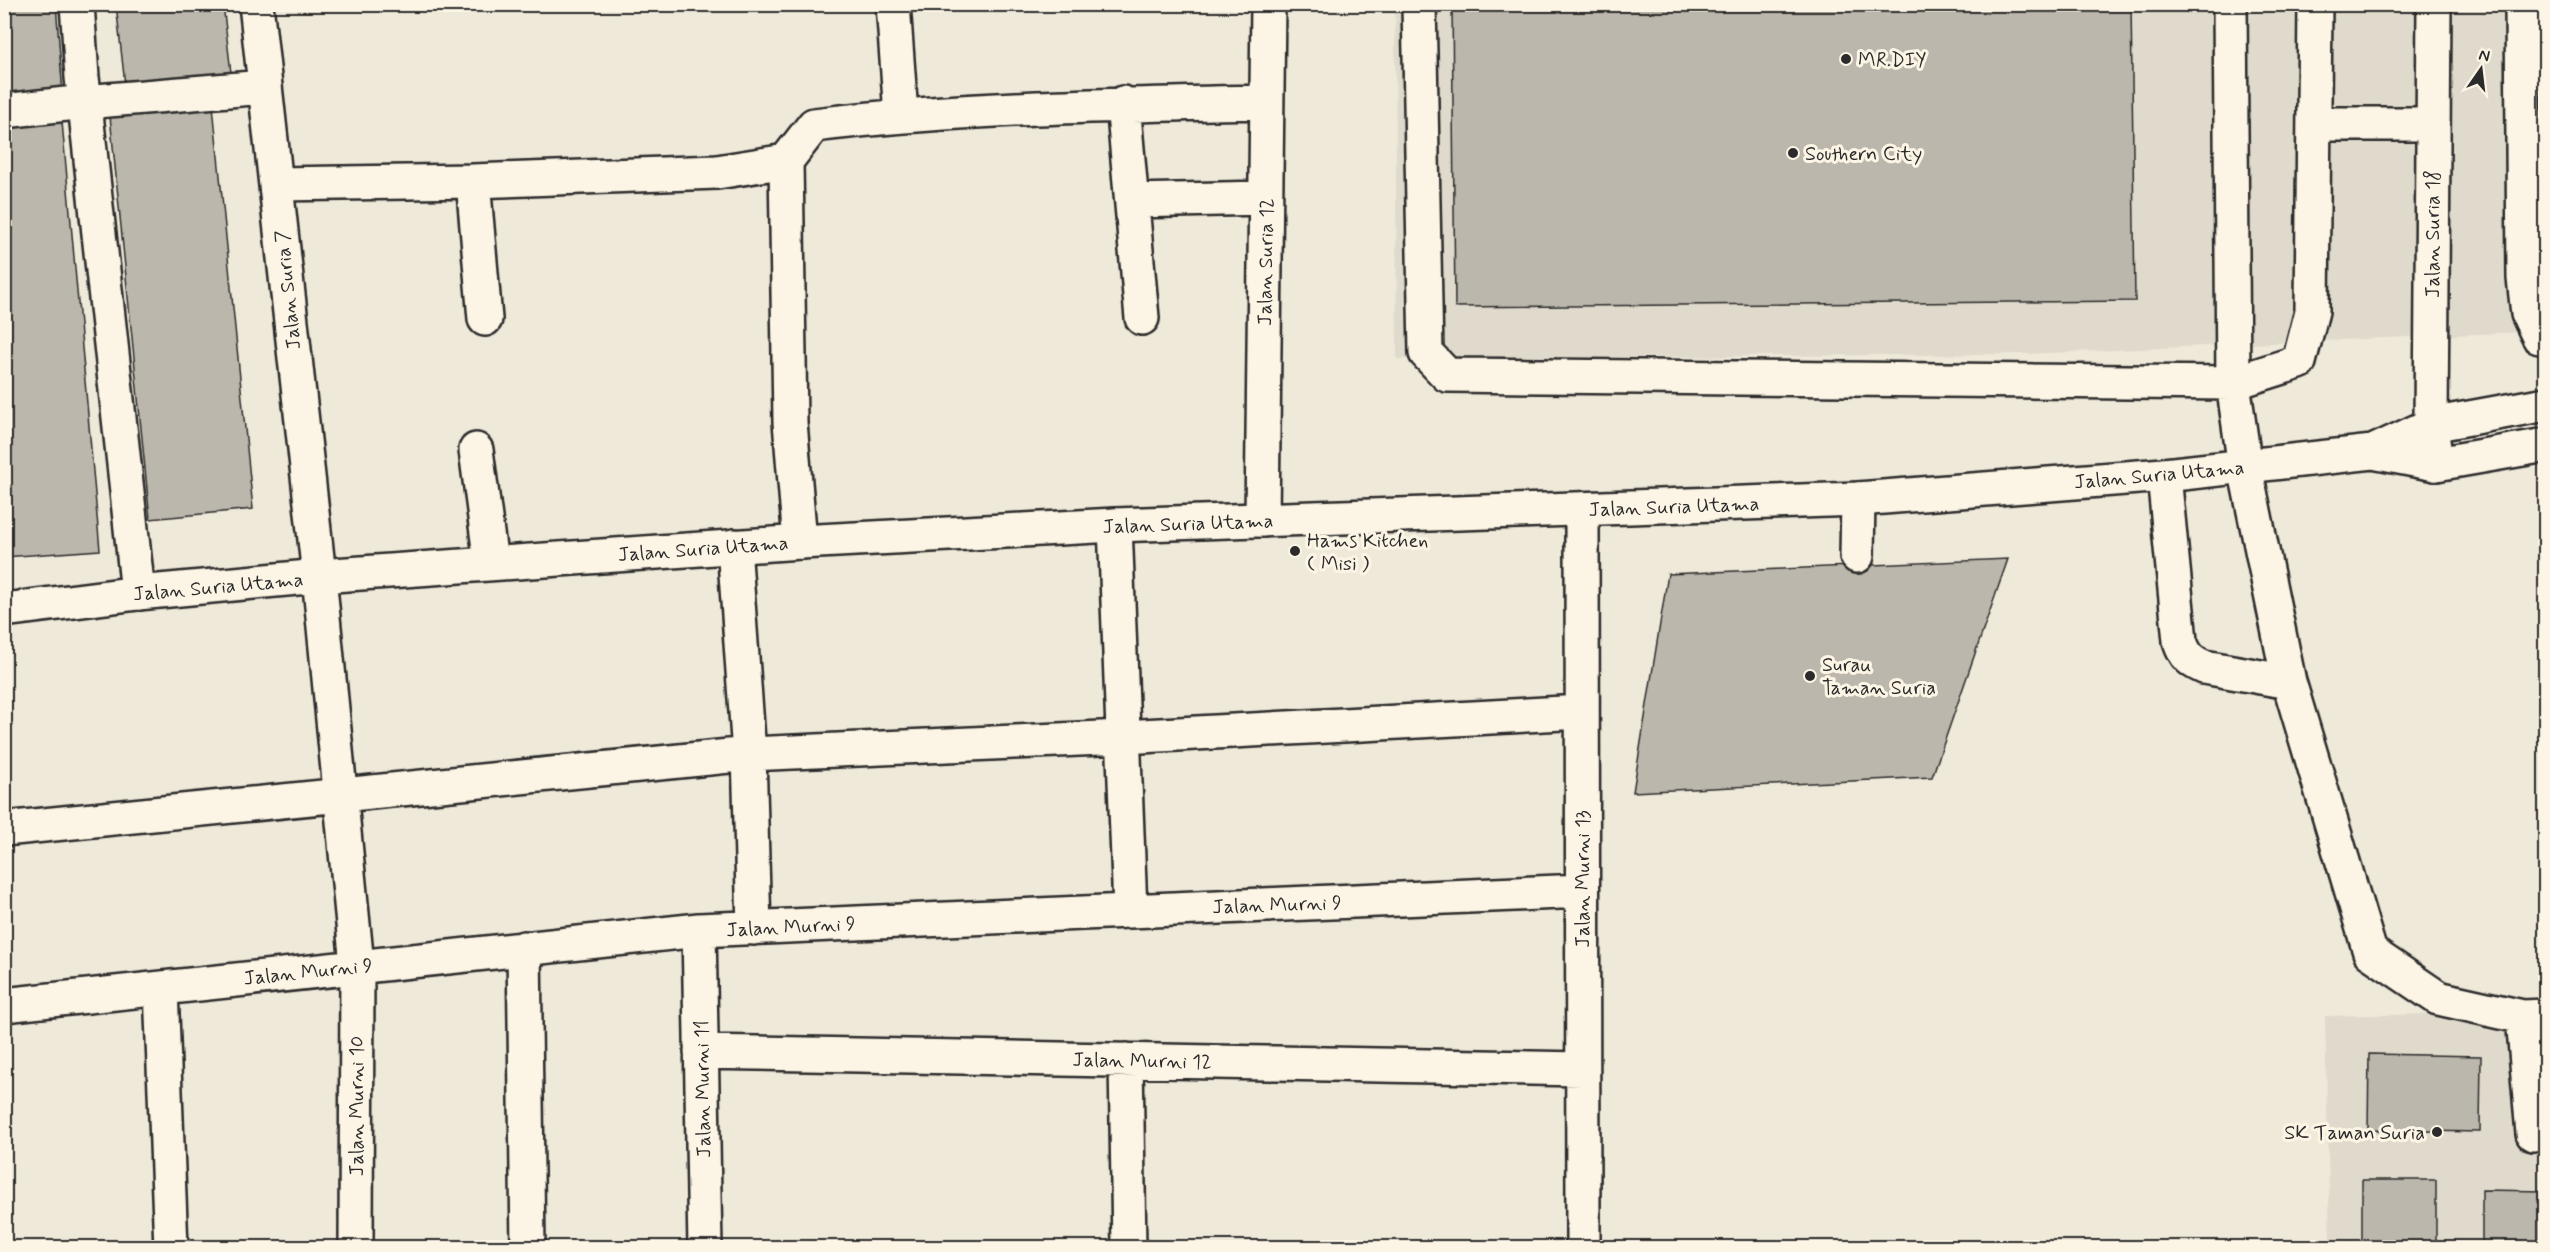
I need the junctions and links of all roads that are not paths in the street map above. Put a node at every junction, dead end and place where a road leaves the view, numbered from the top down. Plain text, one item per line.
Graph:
1 (77, 4) edge
2 (256, 4) edge
3 (893, 4) edge
4 (1268, 4) edge
5 (1419, 4) edge
6 (2230, 4) edge
7 (2315, 4) edge
8 (2434, 4) edge
9 (2522, 4) edge
10 (265, 87) junction
11 (84, 102) junction
12 (1266, 102) junction
13 (1123, 104) junction
14 (4, 111) edge
15 (901, 115) junction
16 (2314, 124) junction
17 (2433, 124) junction
18 (786, 161) junction
19 (473, 181) junction
20 (276, 184) junction
21 (1265, 198) junction
22 (1132, 201) junction
23 (1142, 318) dead end
24 (485, 319) dead end
25 (2546, 337) edge
26 (2232, 383) junction
27 (2546, 404) edge
28 (2431, 425) junction
29 (2546, 445) edge
30 (476, 450) dead end
31 (2373, 452) junction
32 (2436, 464) junction
33 (2245, 467) junction
34 (2164, 475) junction
35 (1858, 499) junction
36 (1582, 510) junction
37 (1262, 520) junction
38 (1115, 525) junction
39 (800, 542) junction
40 (735, 546) junction
41 (1857, 556) dead end
42 (491, 564) junction
43 (319, 576) junction
44 (138, 593) junction
45 (4, 610) edge
46 (2289, 682) junction
47 (1582, 712) junction
48 (1124, 737) junction
49 (749, 754) junction
50 (340, 794) junction
51 (4, 829) edge
52 (1582, 891) junction
53 (1130, 910) junction
54 (754, 928) junction
55 (699, 930) junction
56 (524, 948) junction
57 (357, 965) junction
58 (161, 988) junction
59 (4, 1005) edge
60 (2534, 1017) edge
61 (701, 1052) junction
62 (1126, 1060) junction
63 (1582, 1069) junction
64 (2533, 1134) dead end
65 (171, 1248) edge
66 (356, 1248) edge
67 (528, 1248) edge
68 (705, 1248) edge
69 (1129, 1248) edge
70 (1583, 1248) edge

1 - 11 street
2 - 10 street, Jalan Suria 7
3 - 15 street
4 - 12 street, Jalan Suria 12
5 - 26 street
6 - 26 street
7 - 16 street
8 - 17 street, Jalan Suria 18
9 - 25 street
10 - 11 street
10 - 20 street, Jalan Suria 7
11 - 14 street
11 - 44 street
12 - 13 street
12 - 21 street, Jalan Suria 12
13 - 15 street
13 - 22 street
15 - 18 street
16 - 17 street
16 - 26 street
17 - 28 street, Jalan Suria 18
18 - 19 street
18 - 39 street
19 - 20 street
19 - 24 street
20 - 43 street, Jalan Suria 7
21 - 22 street
21 - 37 street, Jalan Suria 12
22 - 23 street
26 - 33 street
27 - 28 street, Jalan Suria Utama
28 - 31 street, Jalan Suria Utama
28 - 32 street, Jalan Suria 18
29 - 32 street, Jalan Suria Utama
30 - 42 street
31 - 32 street, Jalan Suria Utama
31 - 33 street, Jalan Suria Utama
33 - 34 street, Jalan Suria Utama
33 - 46 street
34 - 35 street, Jalan Suria Utama
34 - 46 street
35 - 36 street, Jalan Suria Utama
35 - 41 street
36 - 37 street, Jalan Suria Utama
36 - 47 street, Jalan Murni 13
37 - 38 street, Jalan Suria Utama
38 - 39 street, Jalan Suria Utama
38 - 48 street
39 - 40 street, Jalan Suria Utama
40 - 42 street, Jalan Suria Utama
40 - 49 street
42 - 43 street, Jalan Suria Utama
43 - 44 street, Jalan Suria Utama
43 - 50 street, Jalan Suria 7
44 - 45 street, Jalan Suria Utama
46 - 60 street
47 - 48 street
47 - 52 street, Jalan Murni 13
48 - 49 street
48 - 53 street
49 - 50 street
49 - 54 street
50 - 51 street
50 - 57 street, Jalan Murni 10
52 - 53 street, Jalan Murni 9
52 - 63 street, Jalan Murni 13
53 - 54 street, Jalan Murni 9
54 - 55 street, Jalan Murni 9
55 - 56 street, Jalan Murni 9
55 - 61 street, Jalan Murni 11
56 - 57 street, Jalan Murni 9
56 - 67 street
57 - 58 street, Jalan Murni 9
57 - 66 street, Jalan Murni 10
58 - 59 street, Jalan Murni 9
58 - 65 street
60 - 64 street
61 - 62 street, Jalan Murni 12
61 - 68 street, Jalan Murni 11
62 - 63 street, Jalan Murni 12
62 - 69 street
63 - 70 street, Jalan Murni 13

